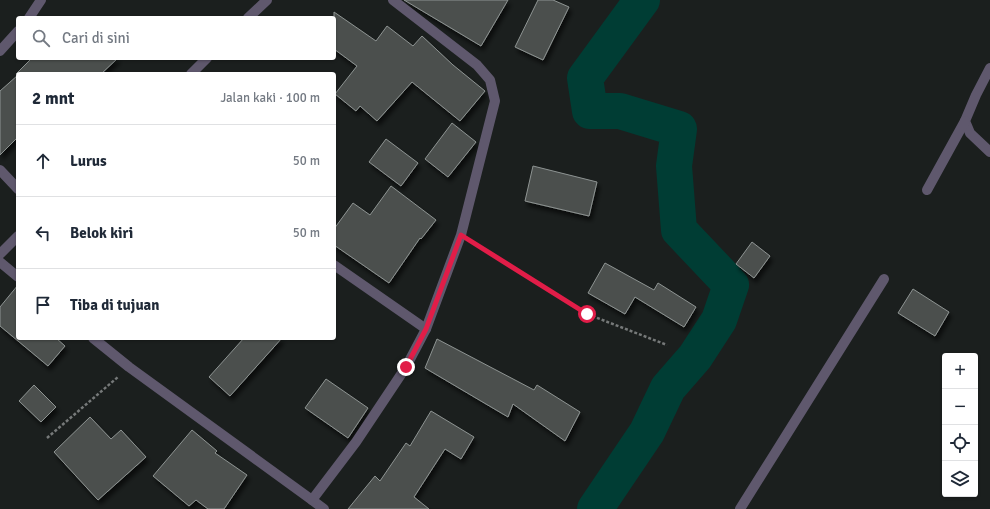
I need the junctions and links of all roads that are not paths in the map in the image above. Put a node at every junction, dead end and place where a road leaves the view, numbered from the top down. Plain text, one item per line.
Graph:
1 (41, 0) edge
2 (267, 0) edge
3 (393, 0) edge
4 (30, 16) edge
5 (250, 16) edge
6 (16, 33) edge
7 (0, 51) edge
8 (205, 60) edge
9 (990, 68) edge
10 (192, 72) edge
11 (965, 121) junction
12 (990, 152) edge
13 (0, 170) edge
14 (16, 187) edge
15 (927, 190) dead end
16 (16, 238) edge
17 (0, 254) edge
18 (0, 262) edge
19 (336, 266) edge
20 (16, 275) edge
21 (884, 279) dead end
22 (426, 329) junction
23 (95, 340) edge
24 (312, 500) junction
25 (324, 509) edge
26 (740, 509) edge

1 - 4 street
2 - 5 street
3 - 22 street
6 - 7 street
8 - 10 street
9 - 11 street
11 - 12 street
11 - 15 street
13 - 14 street
16 - 17 street
18 - 20 street
19 - 22 street
21 - 26 street
22 - 24 street
23 - 24 street
24 - 25 street

